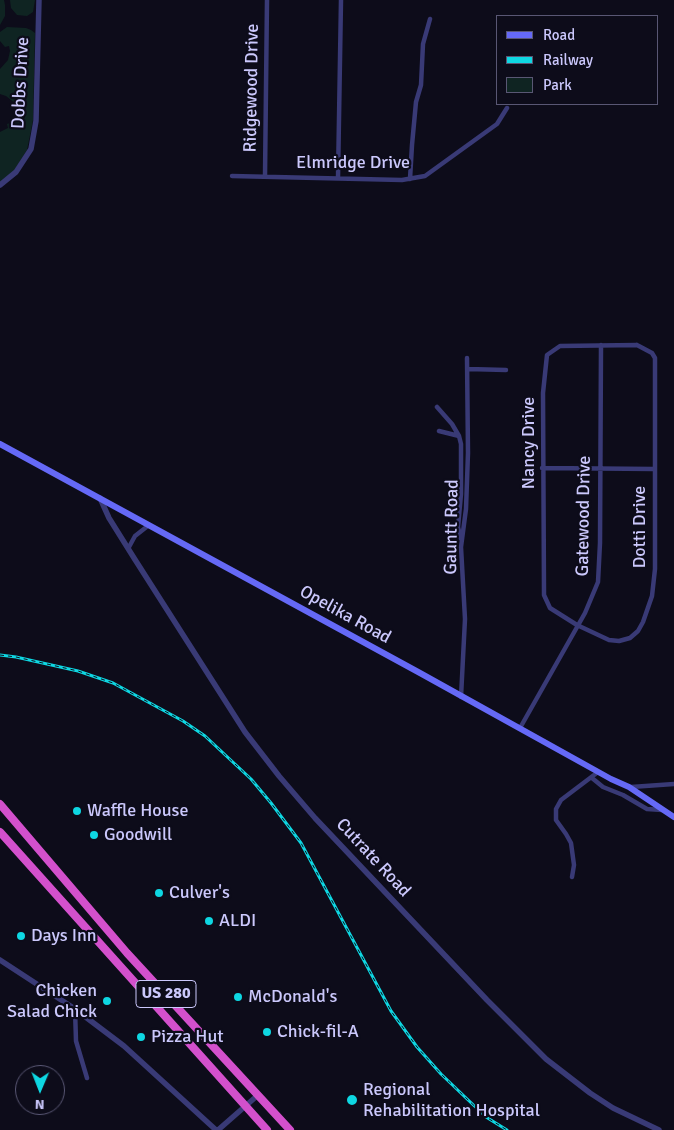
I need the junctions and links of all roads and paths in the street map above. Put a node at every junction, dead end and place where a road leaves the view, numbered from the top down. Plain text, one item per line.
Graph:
1 (39, 0) edge
2 (267, 0) edge
3 (341, 0) edge
4 (430, 19) dead end
5 (507, 108) dead end
6 (232, 176) dead end
7 (265, 176) junction
8 (338, 178) junction
9 (410, 179) junction
10 (0, 185) edge
11 (601, 346) junction
12 (652, 353) joint
13 (468, 358) dead end
14 (468, 369) junction
15 (506, 370) dead end
16 (437, 407) dead end
17 (440, 431) dead end
18 (459, 436) junction
19 (0, 444) edge
20 (542, 468) junction
21 (654, 469) junction
22 (600, 470) junction
23 (100, 498) junction
24 (149, 525) junction
25 (462, 540) junction
26 (128, 547) junction
27 (577, 625) junction
28 (461, 696) junction
29 (520, 728) junction
30 (598, 772) junction
31 (592, 778) junction
32 (674, 784) edge
33 (628, 787) junction
34 (0, 804) edge
35 (664, 810) junction
36 (674, 817) edge
37 (0, 832) edge
38 (572, 876) dead end
39 (0, 960) edge
40 (75, 1009) junction
41 (88, 1078) dead end
42 (258, 1095) junction
43 (245, 1106) junction
44 (217, 1130) edge
45 (267, 1130) edge
46 (290, 1130) edge
47 (659, 1130) edge

1 - 10 street, Dobbs Drive
2 - 7 street, Ridgewood Drive
3 - 8 street
4 - 9 street
5 - 9 street, Elmridge Drive
6 - 7 street, Elmridge Drive
7 - 8 street, Elmridge Drive
8 - 9 street, Elmridge Drive
11 - 12 street, Nancy Drive
11 - 20 street, Nancy Drive
11 - 22 street, Gatewood Drive
12 - 21 street, Dotti Drive
13 - 14 street, Gauntt Road
14 - 15 street
14 - 25 street, Gauntt Road
16 - 18 street
17 - 18 street
18 - 25 street
19 - 23 main road, Opelika Road
20 - 22 street
20 - 27 street, Nancy Drive
21 - 22 street
21 - 27 street, Dotti Drive
22 - 27 street, Gatewood Drive
23 - 24 main road, Opelika Road
23 - 26 street, Cutrate Road
24 - 26 street
24 - 28 main road, Opelika Road
25 - 28 street, Gauntt Road
26 - 47 street, Cutrate Road
27 - 29 street, Gatewood Drive
28 - 29 main road, Opelika Road
29 - 30 main road, Opelika Road
30 - 31 street
30 - 33 main road, Opelika Road
31 - 35 street
31 - 38 street
32 - 33 street
33 - 35 main road, Opelika Road
34 - 42 highway, US 280
35 - 36 main road, Opelika Road
37 - 43 highway, US 280
39 - 40 street
40 - 41 street
40 - 44 street
42 - 43 street
42 - 46 highway, US 280
43 - 44 street
43 - 45 highway, US 280

